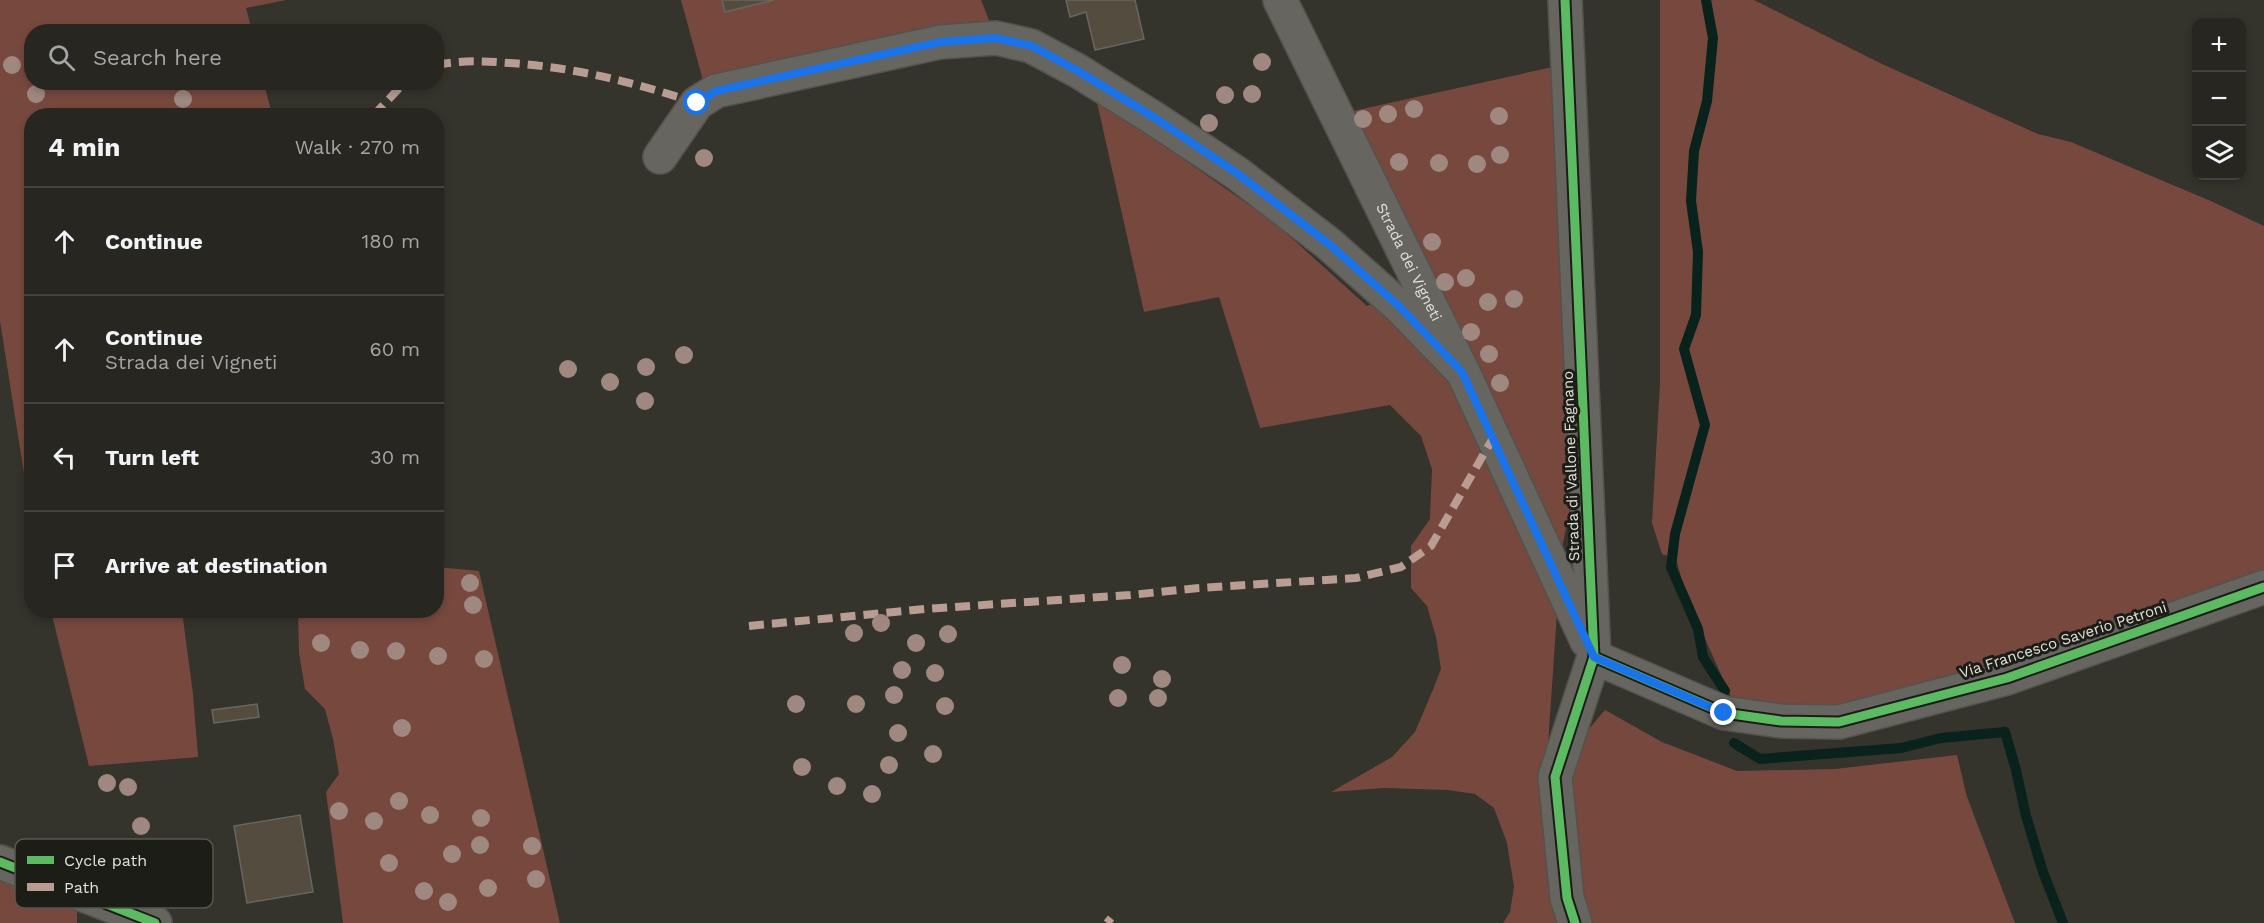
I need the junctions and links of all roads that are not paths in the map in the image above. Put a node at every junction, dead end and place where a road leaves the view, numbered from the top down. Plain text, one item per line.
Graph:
1 (1280, 0) edge
2 (1565, 0) edge
3 (660, 157) dead end
4 (1462, 372) junction
5 (2264, 587) edge
6 (1594, 657) junction
7 (0, 862) edge
8 (15, 868) edge
9 (117, 908) edge
10 (155, 923) edge
11 (1575, 923) edge

1 - 4 street, Strada dei Vigneti
2 - 6 street, Strada di Vallone Fagnano
3 - 4 street
4 - 6 street, Strada dei Vigneti
5 - 6 street, Via Francesco Saverio Petroni
6 - 11 street, Strada di Vallone Fagnano
7 - 8 street
9 - 10 street

